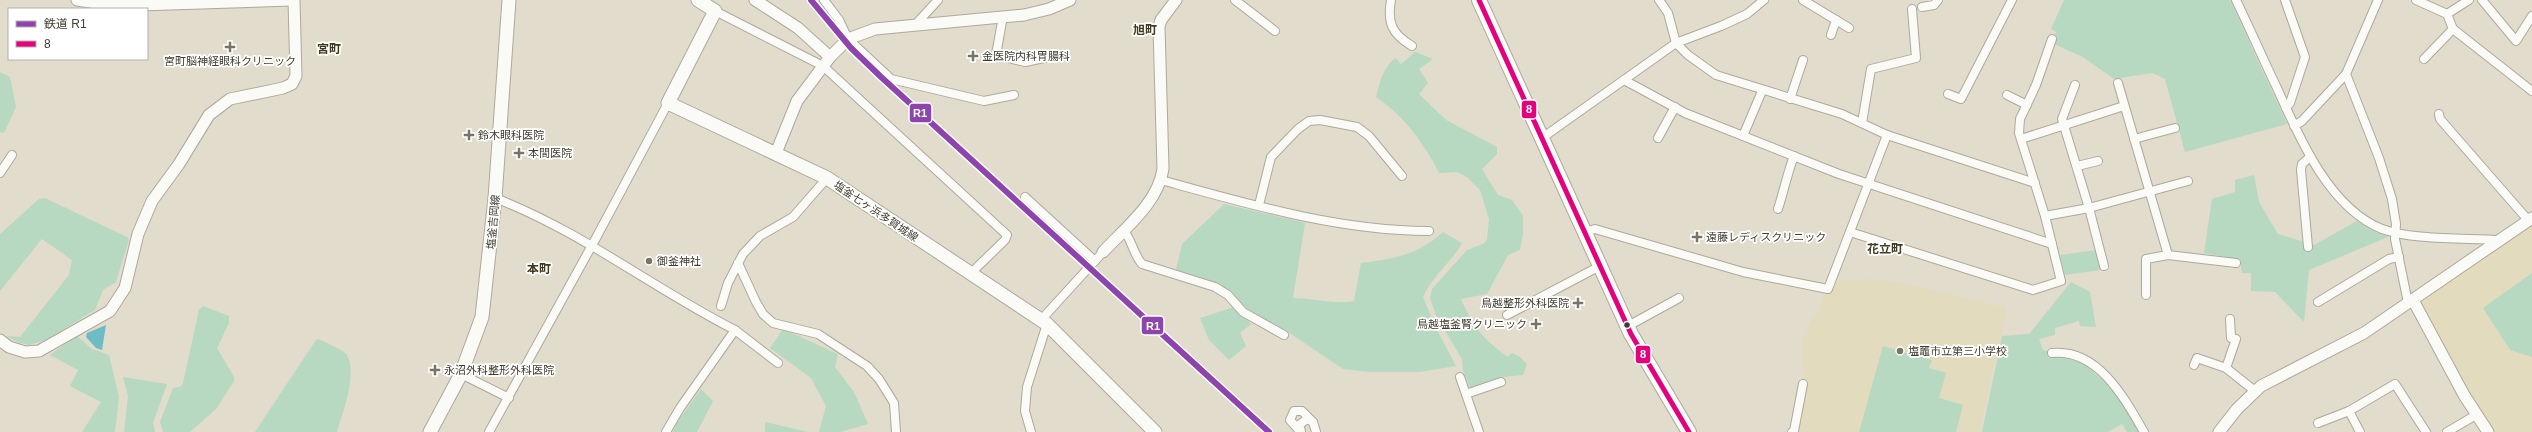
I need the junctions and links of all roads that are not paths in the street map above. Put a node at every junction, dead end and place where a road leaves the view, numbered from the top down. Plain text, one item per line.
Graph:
1 (77, 0) edge
2 (291, 0) edge
3 (294, 0) edge
4 (509, 0) edge
5 (698, 0) edge
6 (755, 0) edge
7 (824, 0) edge
8 (938, 0) edge
9 (1070, 0) edge
10 (1235, 0) edge
11 (1391, 0) edge
12 (1659, 0) edge
13 (1764, 0) edge
14 (1802, 0) edge
15 (1938, 0) edge
16 (2012, 0) edge
17 (2236, 0) edge
18 (2285, 0) edge
19 (2378, 0) edge
20 (2416, 0) edge
21 (2482, 0) edge
22 (1172, 1) edge
23 (1481, 1) edge
24 (2464, 1) edge
25 (1922, 7) dead end
26 (1912, 9) dead end
27 (715, 11) junction
28 (2447, 14) junction
29 (1003, 16) junction
30 (2532, 16) edge
31 (1836, 20) junction
32 (916, 24) junction
33 (1849, 28) dead end
34 (2454, 29) junction
35 (1275, 31) dead end
36 (1831, 35) dead end
37 (848, 39) junction
38 (2052, 39) dead end
39 (1676, 43) junction
40 (1412, 46) dead end
41 (1044, 58) dead end
42 (2424, 59) dead end
43 (1803, 60) dead end
44 (827, 62) junction
45 (2346, 74) junction
46 (1624, 80) junction
47 (2118, 83) dead end
48 (2074, 85) dead end
49 (1762, 91) junction
50 (2532, 91) edge
51 (1948, 94) dead end
52 (1014, 95) dead end
53 (2007, 95) dead end
54 (1790, 99) junction
55 (668, 102) junction
56 (2027, 105) junction
57 (2124, 106) junction
58 (1675, 107) junction
59 (2286, 108) junction
60 (2439, 114) dead end
61 (1862, 123) junction
62 (2064, 126) junction
63 (2294, 126) junction
64 (2175, 128) dead end
65 (1744, 136) junction
66 (1887, 136) junction
67 (1542, 138) junction
68 (1658, 138) dead end
69 (2021, 139) junction
70 (2134, 139) junction
71 (776, 153) junction
72 (12, 155) dead end
73 (1794, 156) junction
74 (2310, 157) junction
75 (2098, 161) dead end
76 (2077, 166) junction
77 (0, 173) edge
78 (1402, 176) dead end
79 (827, 178) junction
80 (1161, 180) junction
81 (2188, 181) dead end
82 (2035, 183) junction
83 (1869, 185) junction
84 (2149, 191) junction
85 (1025, 197) dead end
86 (495, 198) junction
87 (1259, 205) junction
88 (2090, 208) junction
89 (1778, 209) dead end
90 (2045, 216) junction
91 (2530, 219) edge
92 (1123, 230) junction
93 (1430, 231) dead end
94 (1585, 232) junction
95 (1850, 232) junction
96 (2396, 232) junction
97 (2497, 240) junction
98 (2052, 244) junction
99 (592, 246) junction
100 (2308, 247) dead end
101 (1103, 252) joint
102 (2168, 255) junction
103 (2399, 257) junction
104 (1095, 261) junction
105 (738, 263) junction
106 (2236, 263) dead end
107 (1600, 266) junction
108 (2104, 266) dead end
109 (969, 275) junction
110 (2146, 295) dead end
111 (1679, 298) dead end
112 (2318, 302) dead end
113 (2410, 302) junction
114 (721, 306) dead end
115 (1507, 315) dead end
116 (2230, 319) dead end
117 (1628, 326) junction
118 (1043, 327) junction
119 (735, 330) junction
120 (1284, 335) dead end
121 (0, 340) edge
122 (2052, 353) dead end
123 (778, 362) dead end
124 (2194, 365) dead end
125 (2226, 368) junction
126 (461, 374) junction
127 (1460, 377) dead end
128 (1501, 382) dead end
129 (1803, 384) dead end
130 (2255, 391) junction
131 (1466, 394) junction
132 (509, 398) junction
133 (2349, 410) junction
134 (2476, 415) junction
135 (1313, 422) junction
136 (2318, 423) dead end
137 (1300, 430) edge
138 (667, 431) edge
139 (430, 432) edge
140 (489, 432) edge
141 (896, 432) edge
142 (1031, 432) edge
143 (1154, 432) edge
144 (1316, 432) edge
145 (1479, 432) edge
146 (1686, 432) edge
147 (1792, 432) edge
148 (2144, 432) edge
149 (2219, 432) edge
150 (2360, 432) edge
151 (2426, 432) edge
152 (2447, 432) edge
153 (2488, 432) edge

1 - 2 street
3 - 121 street
4 - 86 main road, 塩釜吉岡線
5 - 27 main road
6 - 44 street
7 - 37 street
8 - 32 street
9 - 29 street
10 - 35 street
11 - 40 street
12 - 39 street
13 - 39 street
14 - 31 street
15 - 25 street
16 - 51 street
17 - 59 street
18 - 59 street
19 - 45 street
20 - 28 street
21 - 30 street
22 - 80 street
23 - 67 highway
24 - 28 street
26 - 61 street
27 - 44 street
27 - 55 main road
28 - 34 street
29 - 32 street
29 - 41 street
31 - 33 street
31 - 36 street
32 - 37 street
34 - 42 street
34 - 50 street
37 - 44 street
37 - 52 street
38 - 56 street
39 - 46 street
39 - 49 street
43 - 54 street
44 - 71 street
44 - 109 street
45 - 63 street
45 - 96 street
46 - 58 street
46 - 67 street
47 - 57 street
48 - 62 street
49 - 54 street
49 - 65 street
53 - 56 street
54 - 61 street
55 - 71 main road, 塩釜七ヶ浜多賀城線
55 - 99 street
56 - 69 street
57 - 62 street
57 - 70 street
58 - 65 street
58 - 68 street
59 - 63 street
60 - 91 street
61 - 66 street
62 - 69 street
62 - 76 street
63 - 74 street
64 - 70 street
65 - 73 street
66 - 82 street
66 - 83 street
67 - 94 highway
69 - 82 street
70 - 84 street
71 - 79 main road, 塩釜七ヶ浜多賀城線
72 - 77 street
73 - 83 street
73 - 89 street
74 - 96 street
74 - 100 street
75 - 76 street
76 - 88 street
78 - 87 street
79 - 105 street
79 - 109 main road, 塩釜七ヶ浜多賀城線
80 - 87 street
80 - 92 street
81 - 84 street
82 - 90 street
83 - 95 street
83 - 98 street
84 - 88 street
84 - 102 street
85 - 104 street
86 - 99 street
86 - 126 main road, 塩釜吉岡線
87 - 93 street
88 - 90 street
88 - 108 street
90 - 98 street
91 - 97 street
92 - 101 street
92 - 120 street
94 - 95 street
94 - 107 highway
95 - 98 street
96 - 97 street
96 - 103 street
97 - 113 street
99 - 119 street
99 - 132 street
101 - 104 street
102 - 106 street
102 - 110 street
103 - 112 street
103 - 113 street
104 - 118 street
105 - 114 street
105 - 141 street
107 - 115 street
107 - 117 highway
109 - 118 main road, 塩釜七ヶ浜多賀城線
111 - 117 street
113 - 130 street
113 - 134 street
116 - 125 street
117 - 146 highway
118 - 142 street
118 - 143 main road, 塩釜七ヶ浜多賀城線
119 - 123 street
119 - 138 street
122 - 148 street
124 - 125 street
125 - 130 street
126 - 132 street
126 - 139 main road, 塩釜吉岡線
127 - 131 street
128 - 131 street
129 - 147 street
130 - 149 street
131 - 145 street
132 - 140 street
133 - 136 street
133 - 150 street
133 - 151 street
134 - 152 street
134 - 153 street
135 - 137 street
135 - 137 street
135 - 144 street

